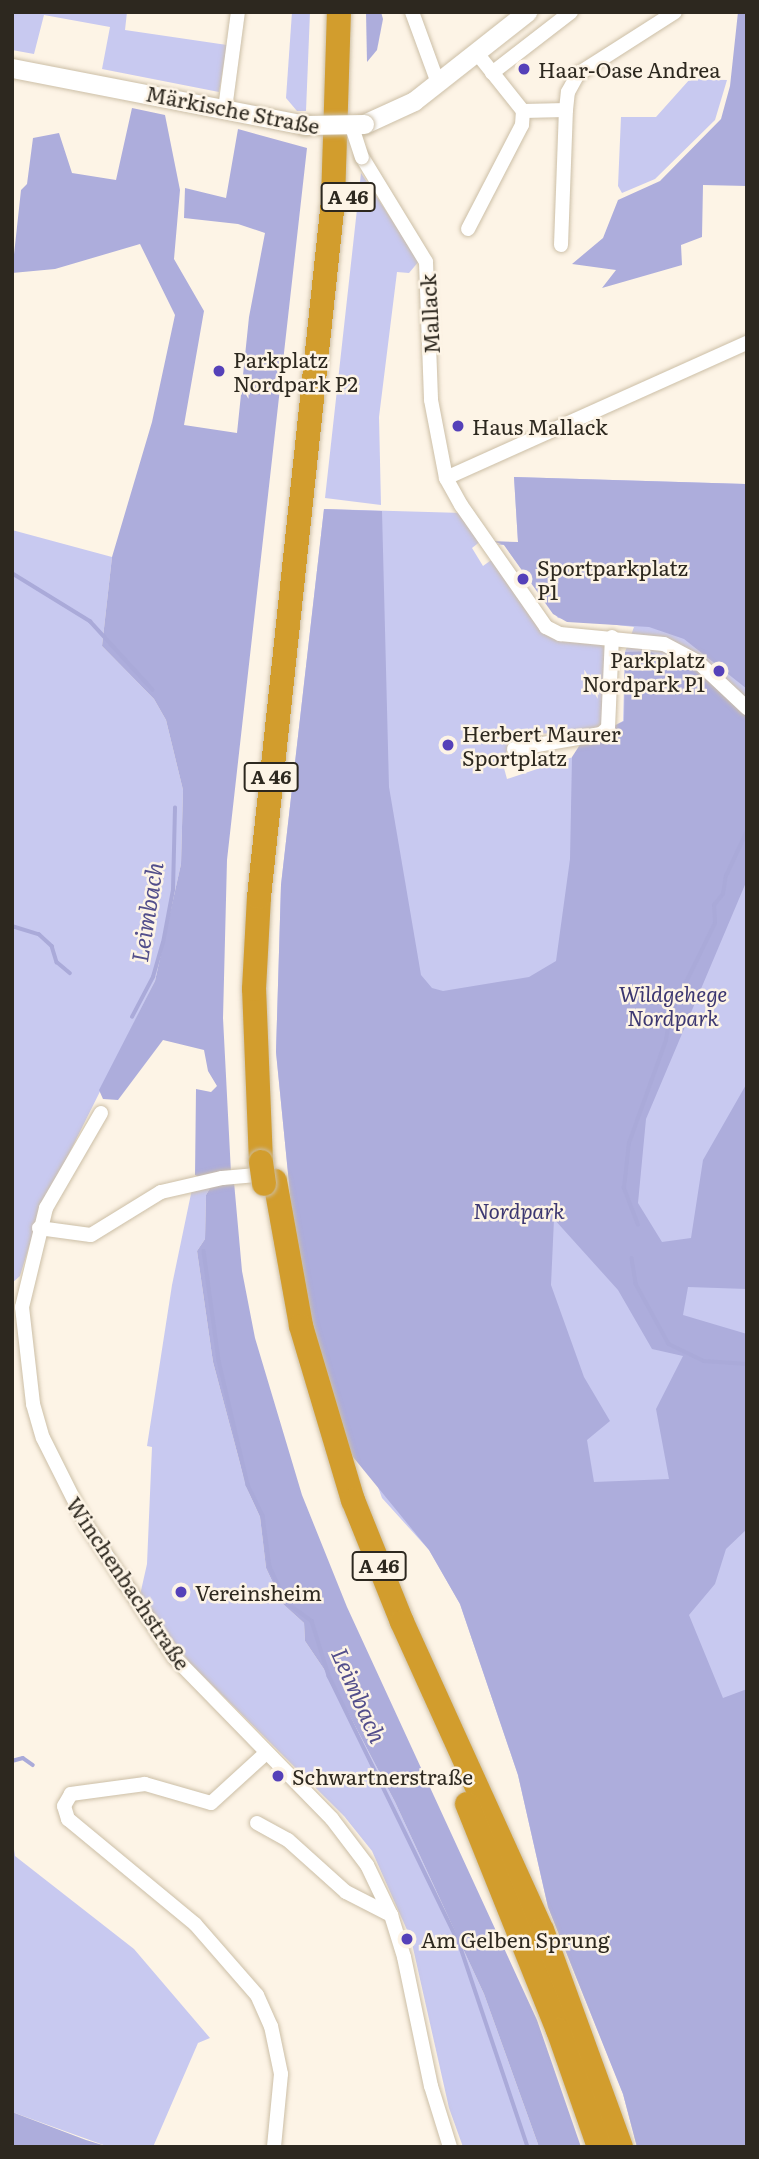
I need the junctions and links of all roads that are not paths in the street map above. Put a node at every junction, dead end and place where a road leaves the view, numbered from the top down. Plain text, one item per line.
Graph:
1 (239, 12) edge
2 (339, 12) edge
3 (354, 12) edge
4 (412, 12) edge
5 (527, 12) edge
6 (570, 12) edge
7 (675, 12) edge
8 (476, 51) junction
9 (12, 68) edge
10 (492, 73) junction
11 (438, 83) junction
12 (225, 109) junction
13 (566, 110) junction
14 (523, 111) junction
15 (358, 125) junction
16 (468, 229) dead end
17 (561, 245) dead end
18 (747, 343) edge
19 (446, 478) junction
20 (612, 637) junction
21 (747, 708) edge
22 (514, 749) dead end
23 (101, 1113) dead end
24 (271, 1172) junction
25 (39, 1228) junction
26 (17, 1306) edge
27 (266, 1753) junction
28 (257, 1823) dead end
29 (391, 1915) junction
30 (274, 2147) edge
31 (450, 2147) edge
32 (599, 2147) edge
33 (621, 2147) edge

1 - 12 street
2 - 24 highway, A 46
3 - 24 highway, A 46
4 - 11 street
5 - 8 main road, Märkische Straße
6 - 10 street
7 - 13 street
8 - 10 street
8 - 11 main road, Märkische Straße
9 - 12 main road, Märkische Straße
10 - 14 street
11 - 15 main road, Märkische Straße
12 - 15 main road, Märkische Straße, bridge
13 - 14 street
13 - 17 street
14 - 16 street
15 - 19 street, Mallack, bridge
18 - 19 street
19 - 20 street, Mallack
20 - 21 street, Mallack
20 - 22 street
23 - 25 street, Winchenbachstraße
24 - 25 street
24 - 32 highway, A 46
24 - 33 highway, A 46
25 - 26 street, Winchenbachstraße
26 - 27 street, Winchenbachstraße
27 - 29 street, Winchenbachstraße
27 - 30 street
28 - 29 street
29 - 31 street, Winchenbachstraße

